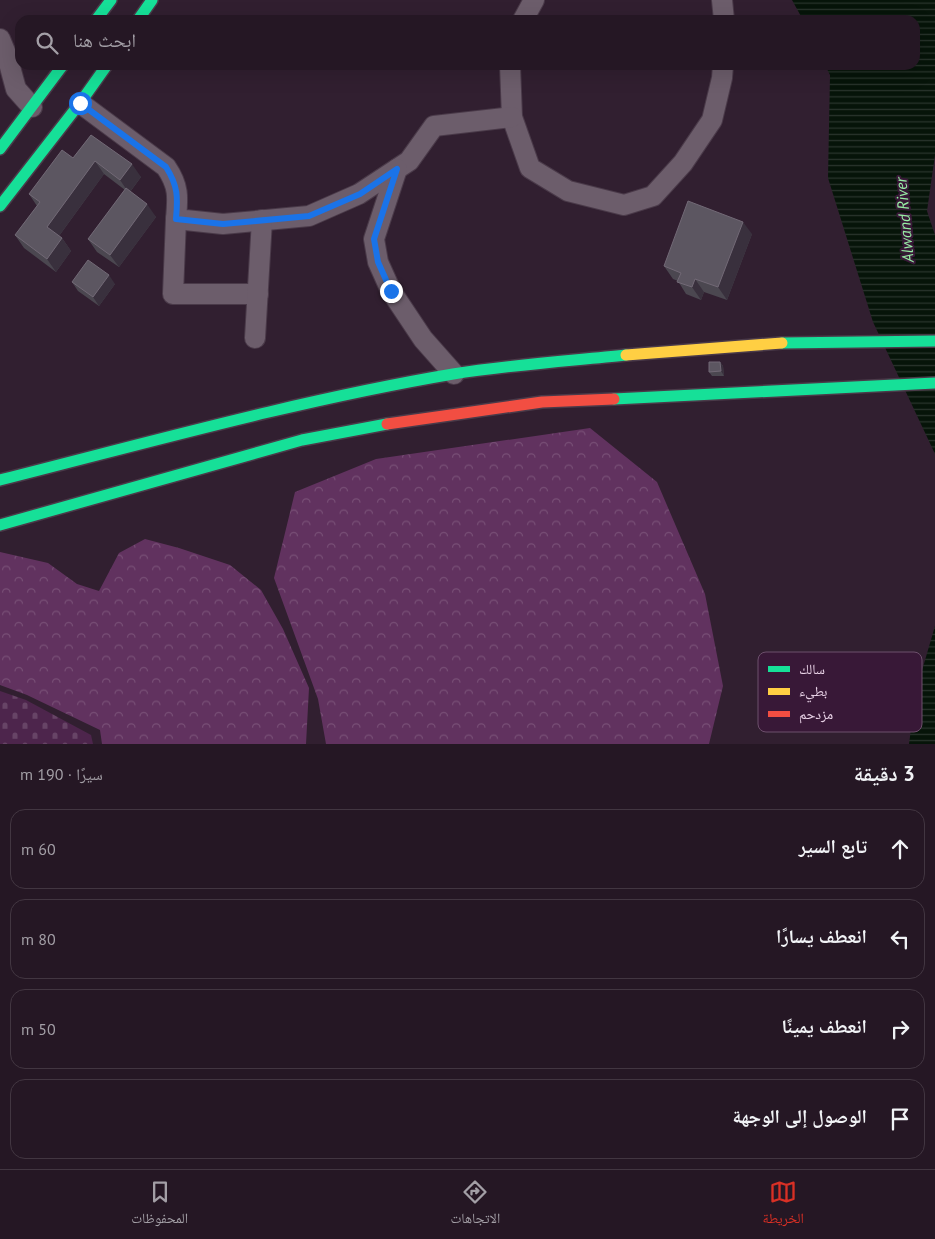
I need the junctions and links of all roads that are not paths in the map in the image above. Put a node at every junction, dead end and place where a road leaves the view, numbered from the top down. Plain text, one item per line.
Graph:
1 (111, 0) edge
2 (152, 0) edge
3 (534, 0) edge
4 (722, 0) edge
5 (100, 15) edge
6 (142, 15) edge
7 (526, 15) edge
8 (724, 15) edge
9 (0, 39) edge
10 (59, 70) edge
11 (103, 70) edge
12 (510, 70) edge
13 (723, 70) edge
14 (80, 103) junction
15 (32, 107) junction
16 (512, 117) junction
17 (0, 149) edge
18 (397, 169) junction
19 (0, 206) edge
20 (176, 219) junction
21 (262, 220) junction
22 (258, 294) junction
23 (255, 338) dead end
24 (935, 341) edge
25 (454, 374) junction
26 (935, 383) edge
27 (0, 480) edge
28 (0, 525) edge

1 - 5 main road
2 - 6 main road
3 - 7 street
4 - 8 street
9 - 15 street
10 - 15 main road
11 - 14 main road
12 - 16 street
13 - 16 street
14 - 19 main road
14 - 20 street
15 - 17 main road
16 - 18 street
18 - 21 street
18 - 25 street
20 - 21 street
20 - 22 street
21 - 22 street
22 - 23 street
24 - 25 main road
25 - 27 main road
26 - 28 main road

